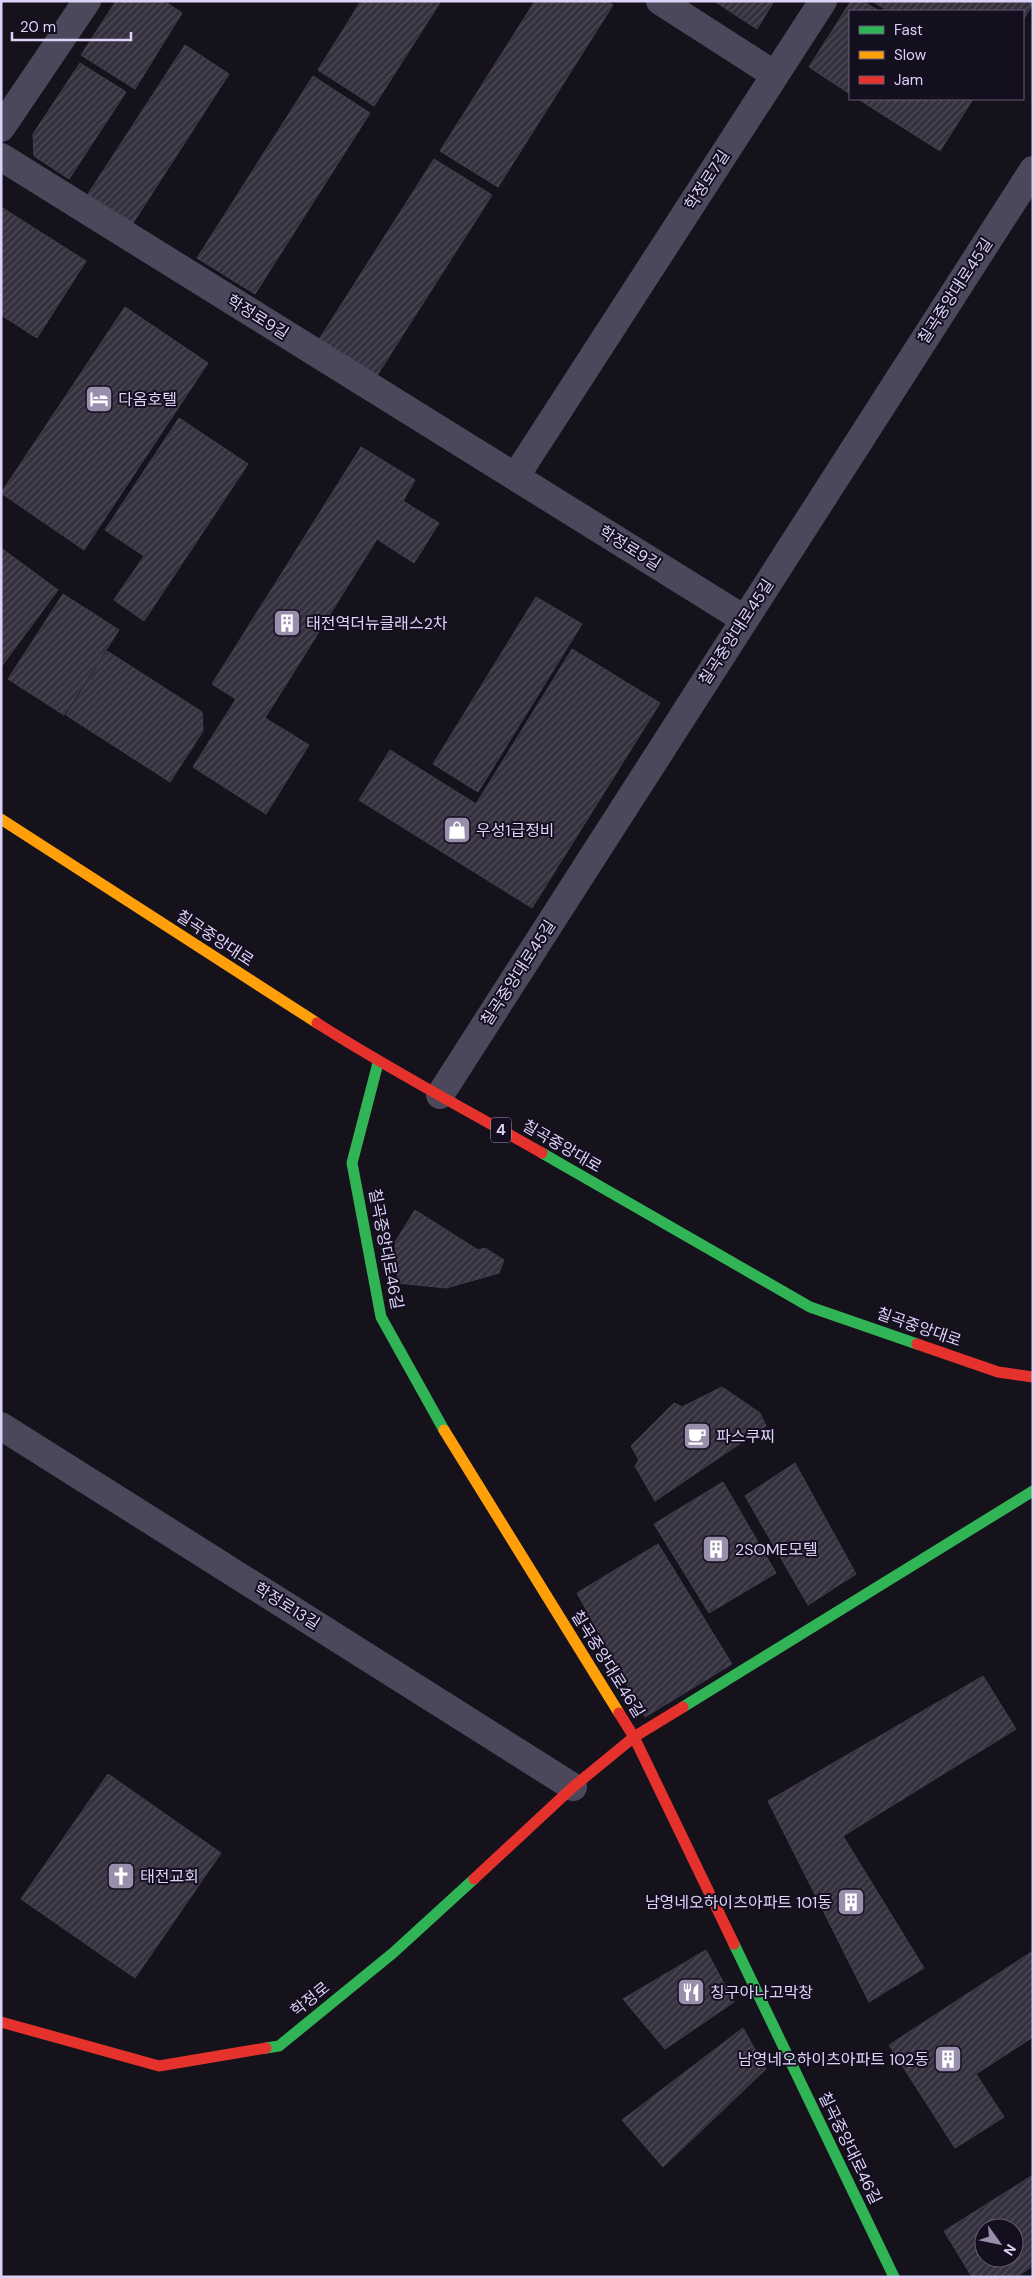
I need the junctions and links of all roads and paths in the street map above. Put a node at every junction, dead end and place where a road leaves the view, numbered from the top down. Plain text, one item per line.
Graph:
1 (87, 1) edge
2 (660, 1) edge
3 (823, 1) edge
4 (775, 75) junction
5 (1, 128) edge
6 (1, 157) edge
7 (1033, 170) edge
8 (516, 476) junction
9 (744, 619) junction
10 (1, 819) edge
11 (378, 1063) junction
12 (440, 1095) junction
13 (1033, 1377) edge
14 (1, 1426) edge
15 (1033, 1491) edge
16 (634, 1736) junction
17 (573, 1787) junction
18 (1, 2022) edge
19 (894, 2277) edge

1 - 5 street
2 - 4 street
3 - 4 street, 학정로7길
4 - 8 street, 학정로7길
6 - 8 street, 학정로9길
7 - 9 street, 칠곡중앙대로45길
8 - 9 street, 학정로9길
9 - 12 street, 칠곡중앙대로45길
10 - 11 street, 칠곡중앙대로 / 4
11 - 12 street, 칠곡중앙대로 / 4
11 - 16 street, 칠곡중앙대로46길
12 - 13 street, 칠곡중앙대로 / 4
14 - 17 street, 학정로13길
15 - 16 street, 학정로
16 - 17 street, 학정로
16 - 19 street, 칠곡중앙대로46길
17 - 18 street, 학정로

